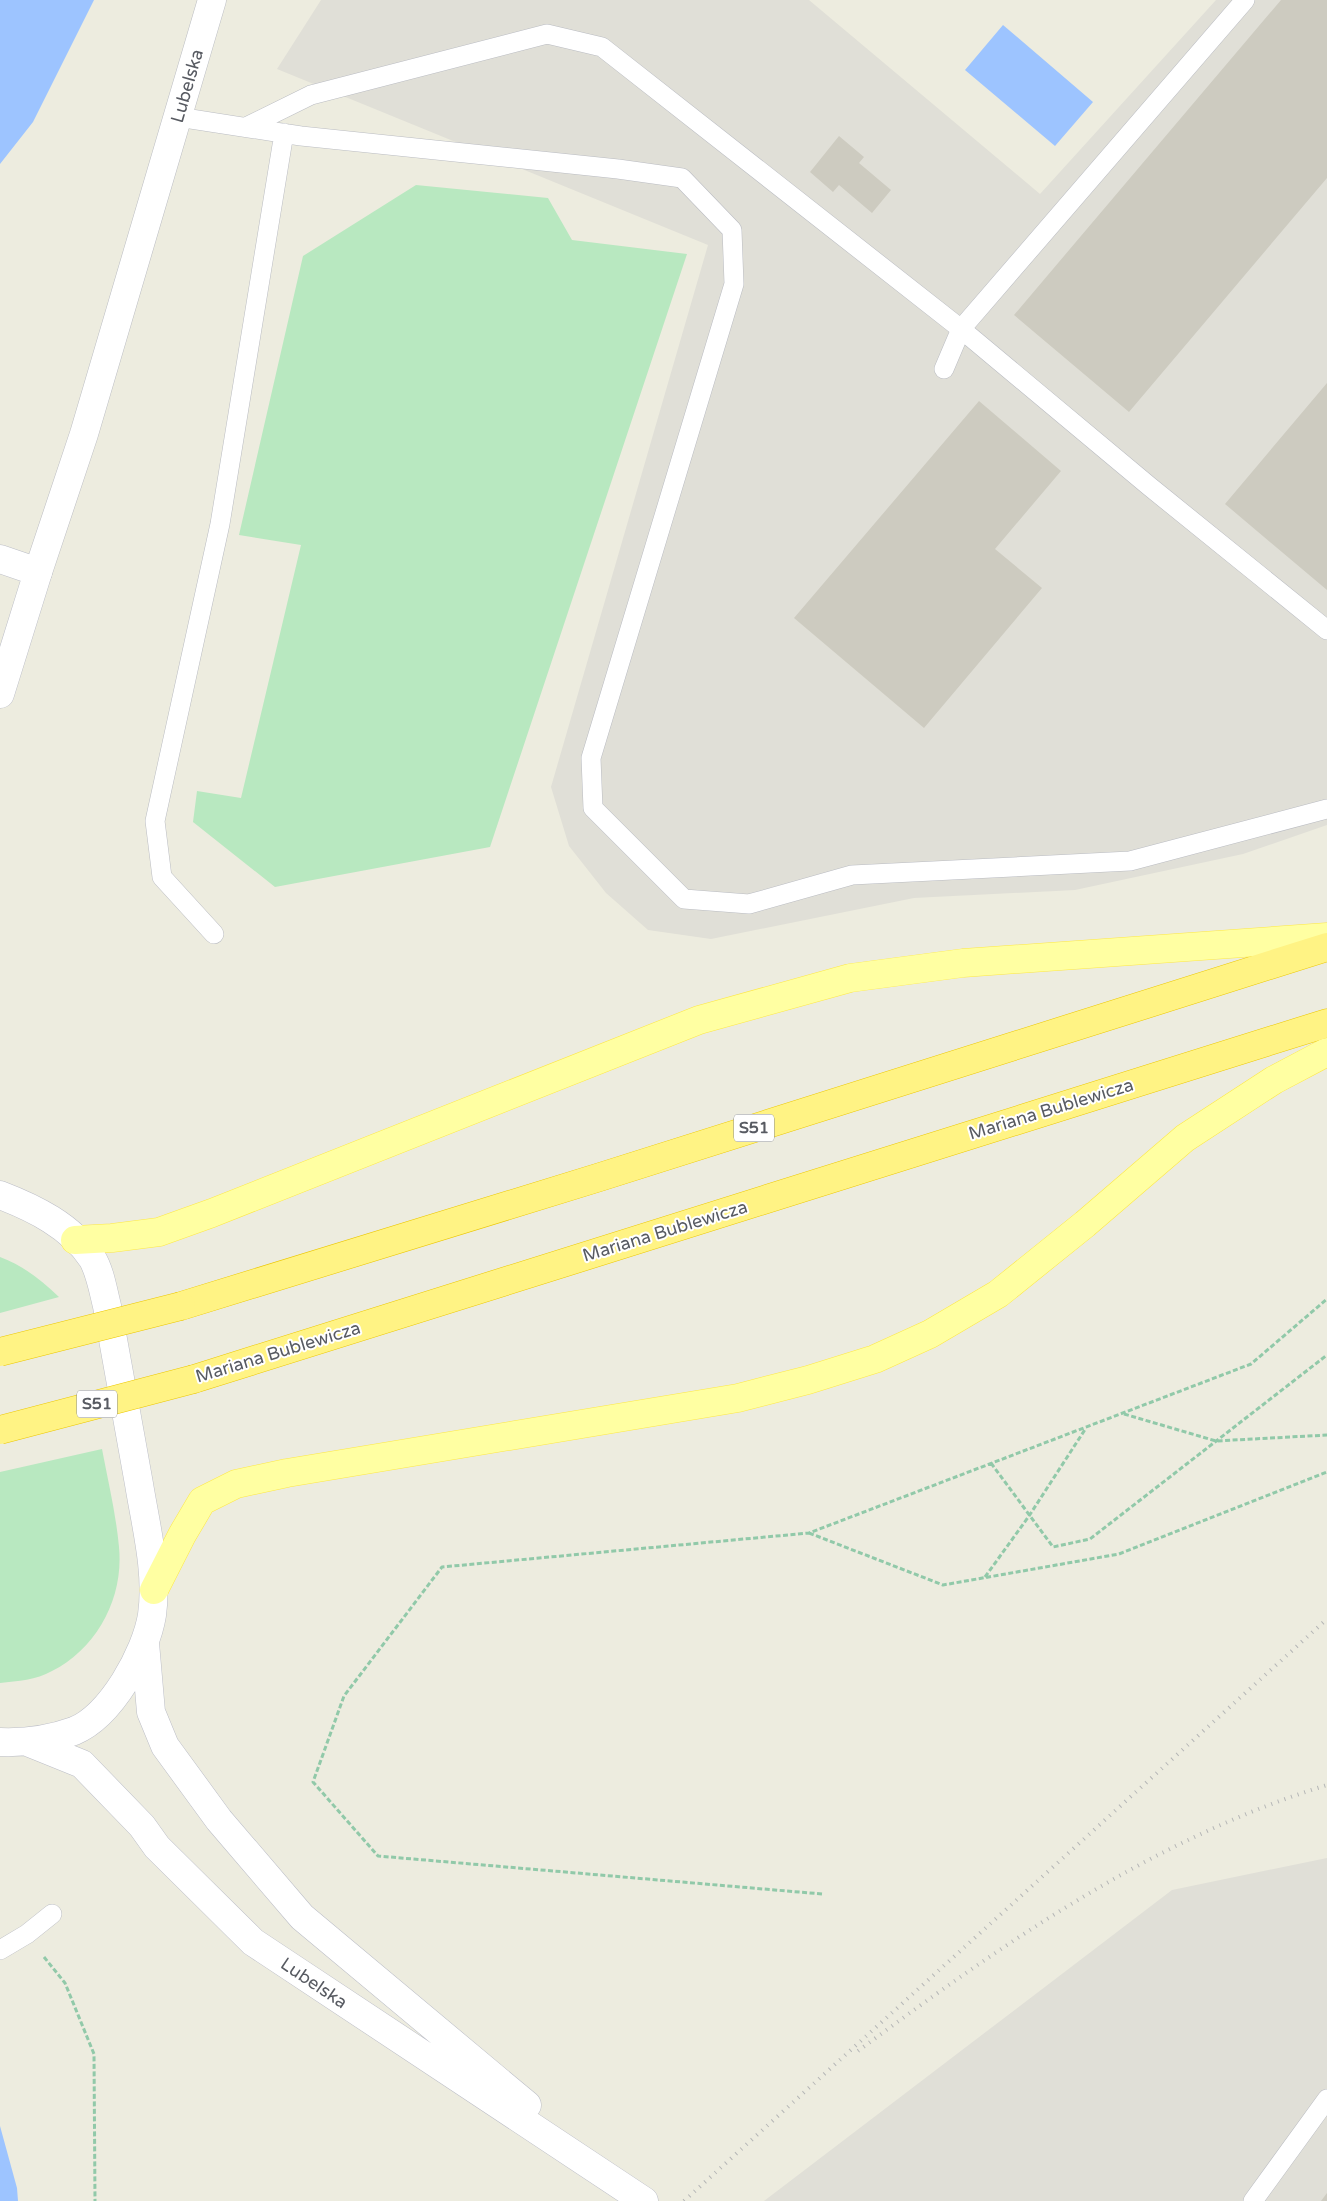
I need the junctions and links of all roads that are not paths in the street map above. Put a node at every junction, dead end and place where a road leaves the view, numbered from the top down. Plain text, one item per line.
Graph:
1 (212, 0) edge
2 (1245, 0) edge
3 (178, 117) junction
4 (246, 127) junction
5 (284, 133) junction
6 (961, 329) junction
7 (944, 369) dead end
8 (0, 559) edge
9 (38, 572) junction
10 (1327, 630) edge
11 (0, 694) edge
12 (1327, 809) edge
13 (214, 934) dead end
14 (1327, 937) edge
15 (1327, 947) edge
16 (1327, 1023) edge
17 (1327, 1052) edge
18 (0, 1195) edge
19 (75, 1240) junction
20 (0, 1352) edge
21 (0, 1430) edge
22 (154, 1590) junction
23 (145, 1642) junction
24 (0, 1742) edge
25 (30, 1743) junction
26 (52, 1914) dead end
27 (0, 1950) edge
28 (1327, 2099) edge
29 (636, 2195) edge
30 (1253, 2201) edge

1 - 3 street, Lubelska
2 - 6 lane
3 - 4 lane
3 - 9 street, Lubelska
4 - 5 lane
4 - 6 lane
5 - 12 lane
5 - 13 lane
6 - 7 lane
6 - 10 lane
8 - 9 street
9 - 11 street, Lubelska
14 - 19 main road
15 - 20 highway, S51, bridge
16 - 21 highway, Mariana Bublewicza / S51, bridge
17 - 22 main road
18 - 19 street
19 - 22 street
22 - 23 street
23 - 25 street
23 - 29 street, Lubelska
24 - 25 street
25 - 29 street, Lubelska
26 - 27 lane
28 - 30 lane

